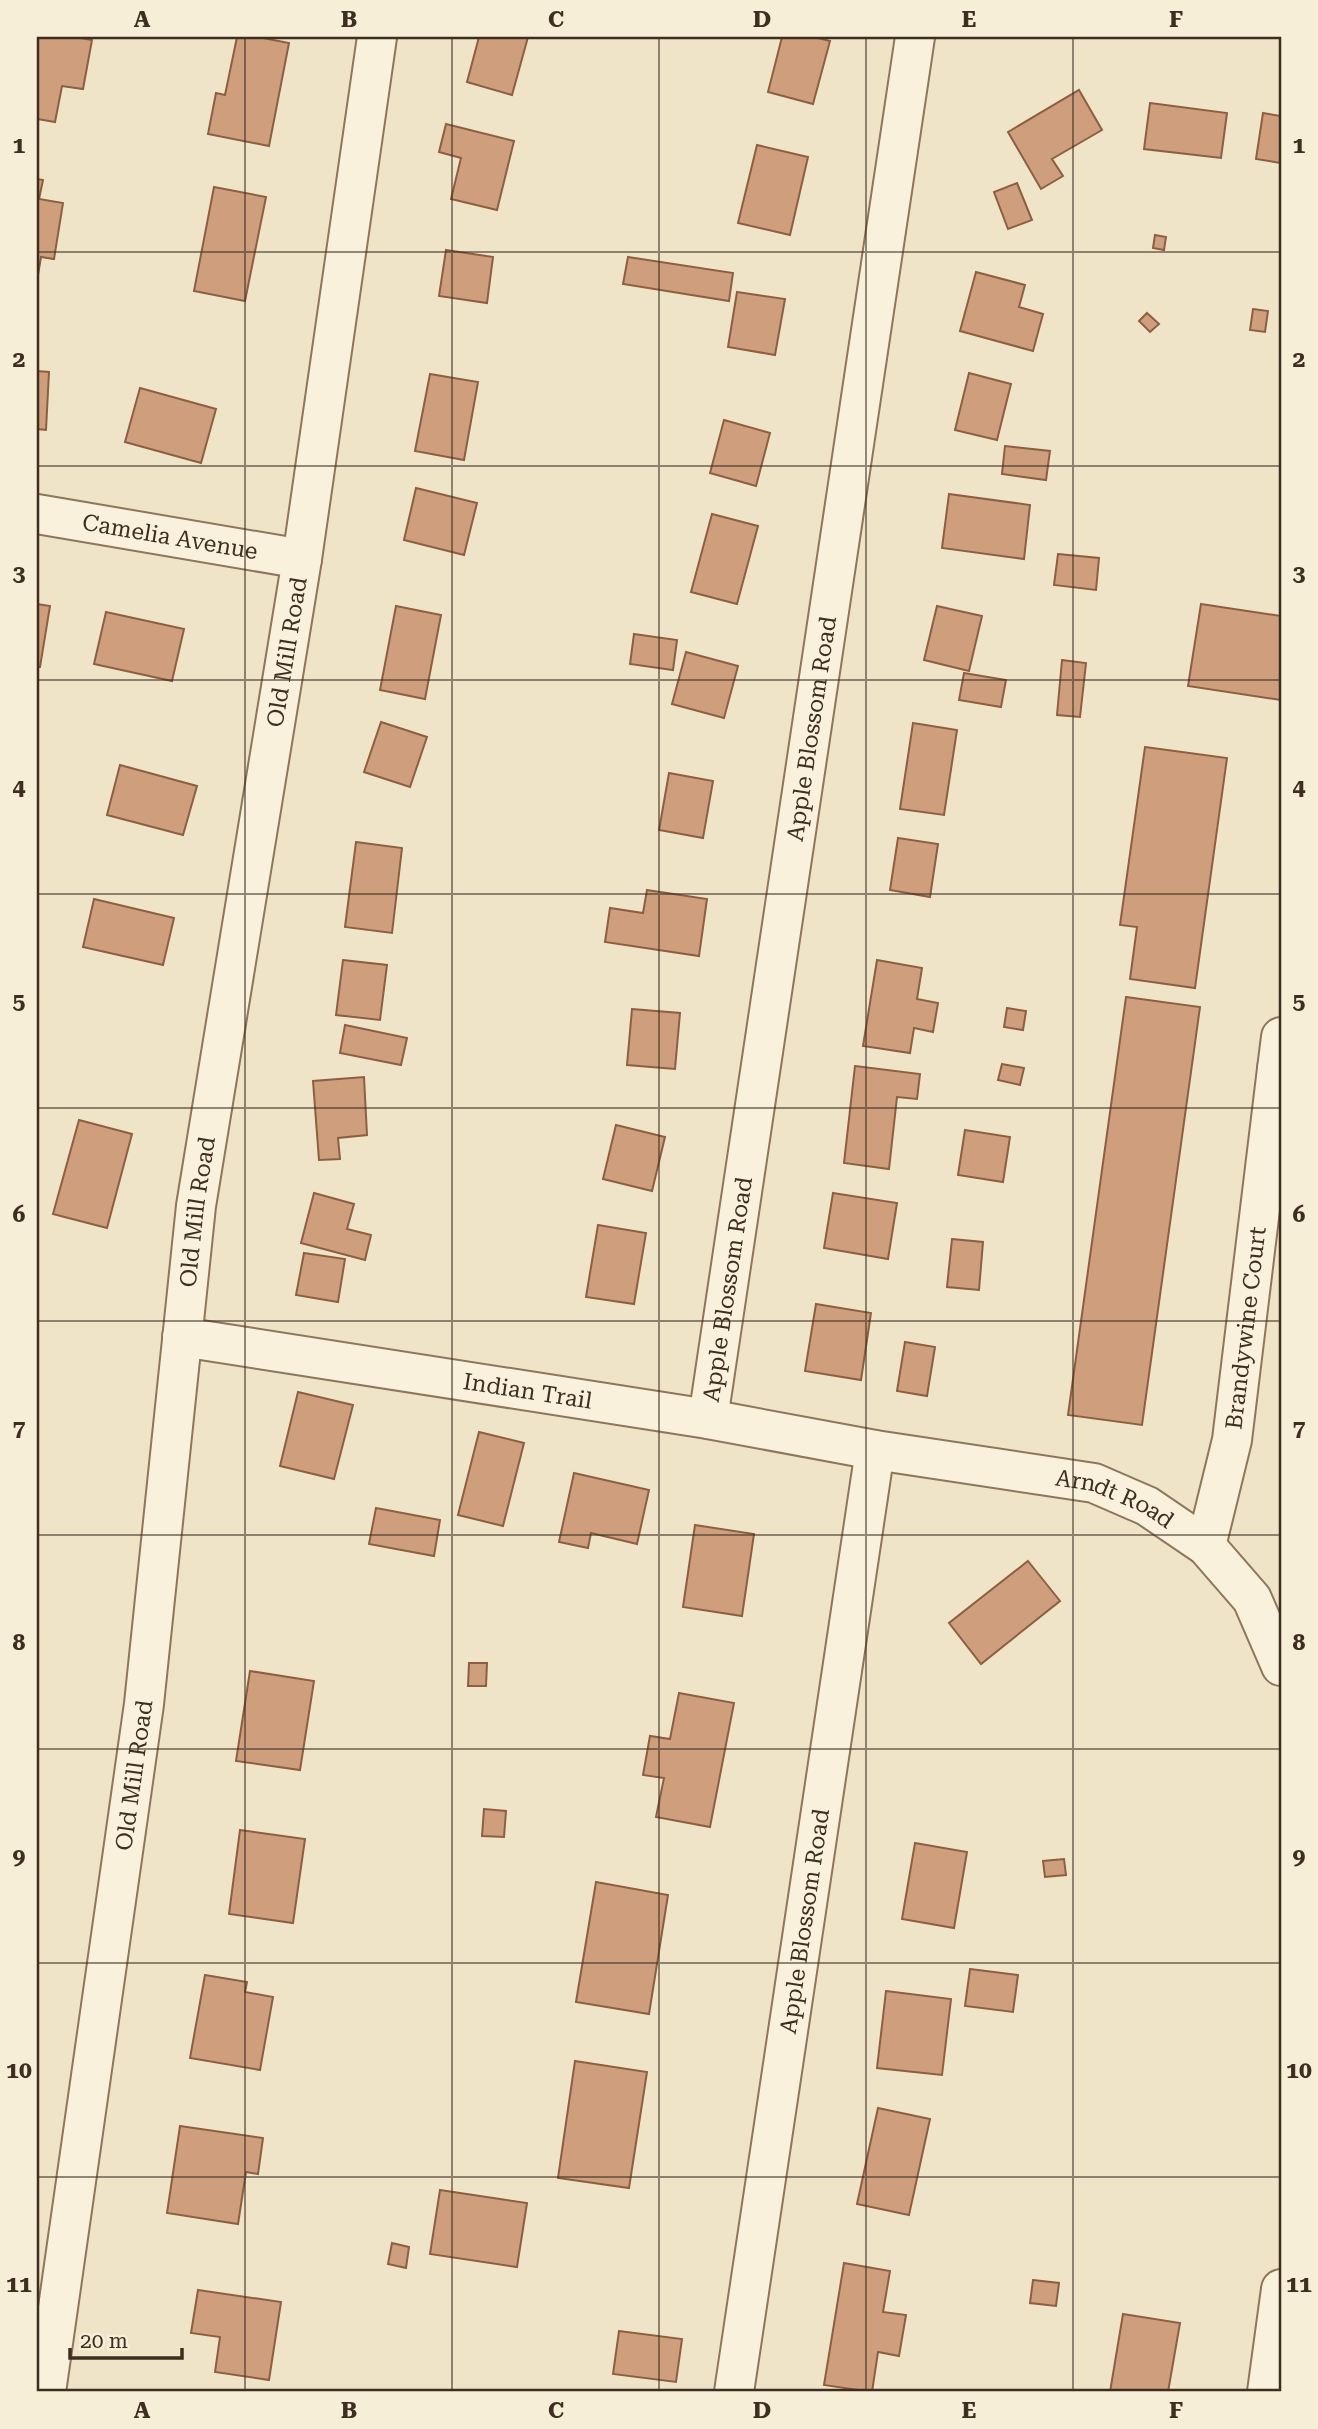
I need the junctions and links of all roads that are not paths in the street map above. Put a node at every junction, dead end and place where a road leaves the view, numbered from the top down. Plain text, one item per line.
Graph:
1 (377, 37) edge
2 (915, 37) edge
3 (37, 513) edge
4 (302, 559) junction
5 (1280, 1059) edge
6 (182, 1337) junction
7 (708, 1419) junction
8 (874, 1450) junction
9 (1206, 1546) junction
10 (1281, 1667) edge
11 (1281, 2289) edge
12 (46, 2392) edge
13 (734, 2392) edge
14 (1267, 2392) edge

1 - 4 street, Old Mill Road
2 - 7 street, Apple Blossom Road
3 - 4 street, Camelia Avenue
4 - 6 street, Old Mill Road
5 - 9 street, Brandywine Court
6 - 7 street, Indian Trail
6 - 12 street, Old Mill Road
7 - 8 street, Indian Trail
8 - 9 street, Arndt Road
8 - 13 street, Apple Blossom Road
9 - 10 street, Arndt Road
11 - 14 street

